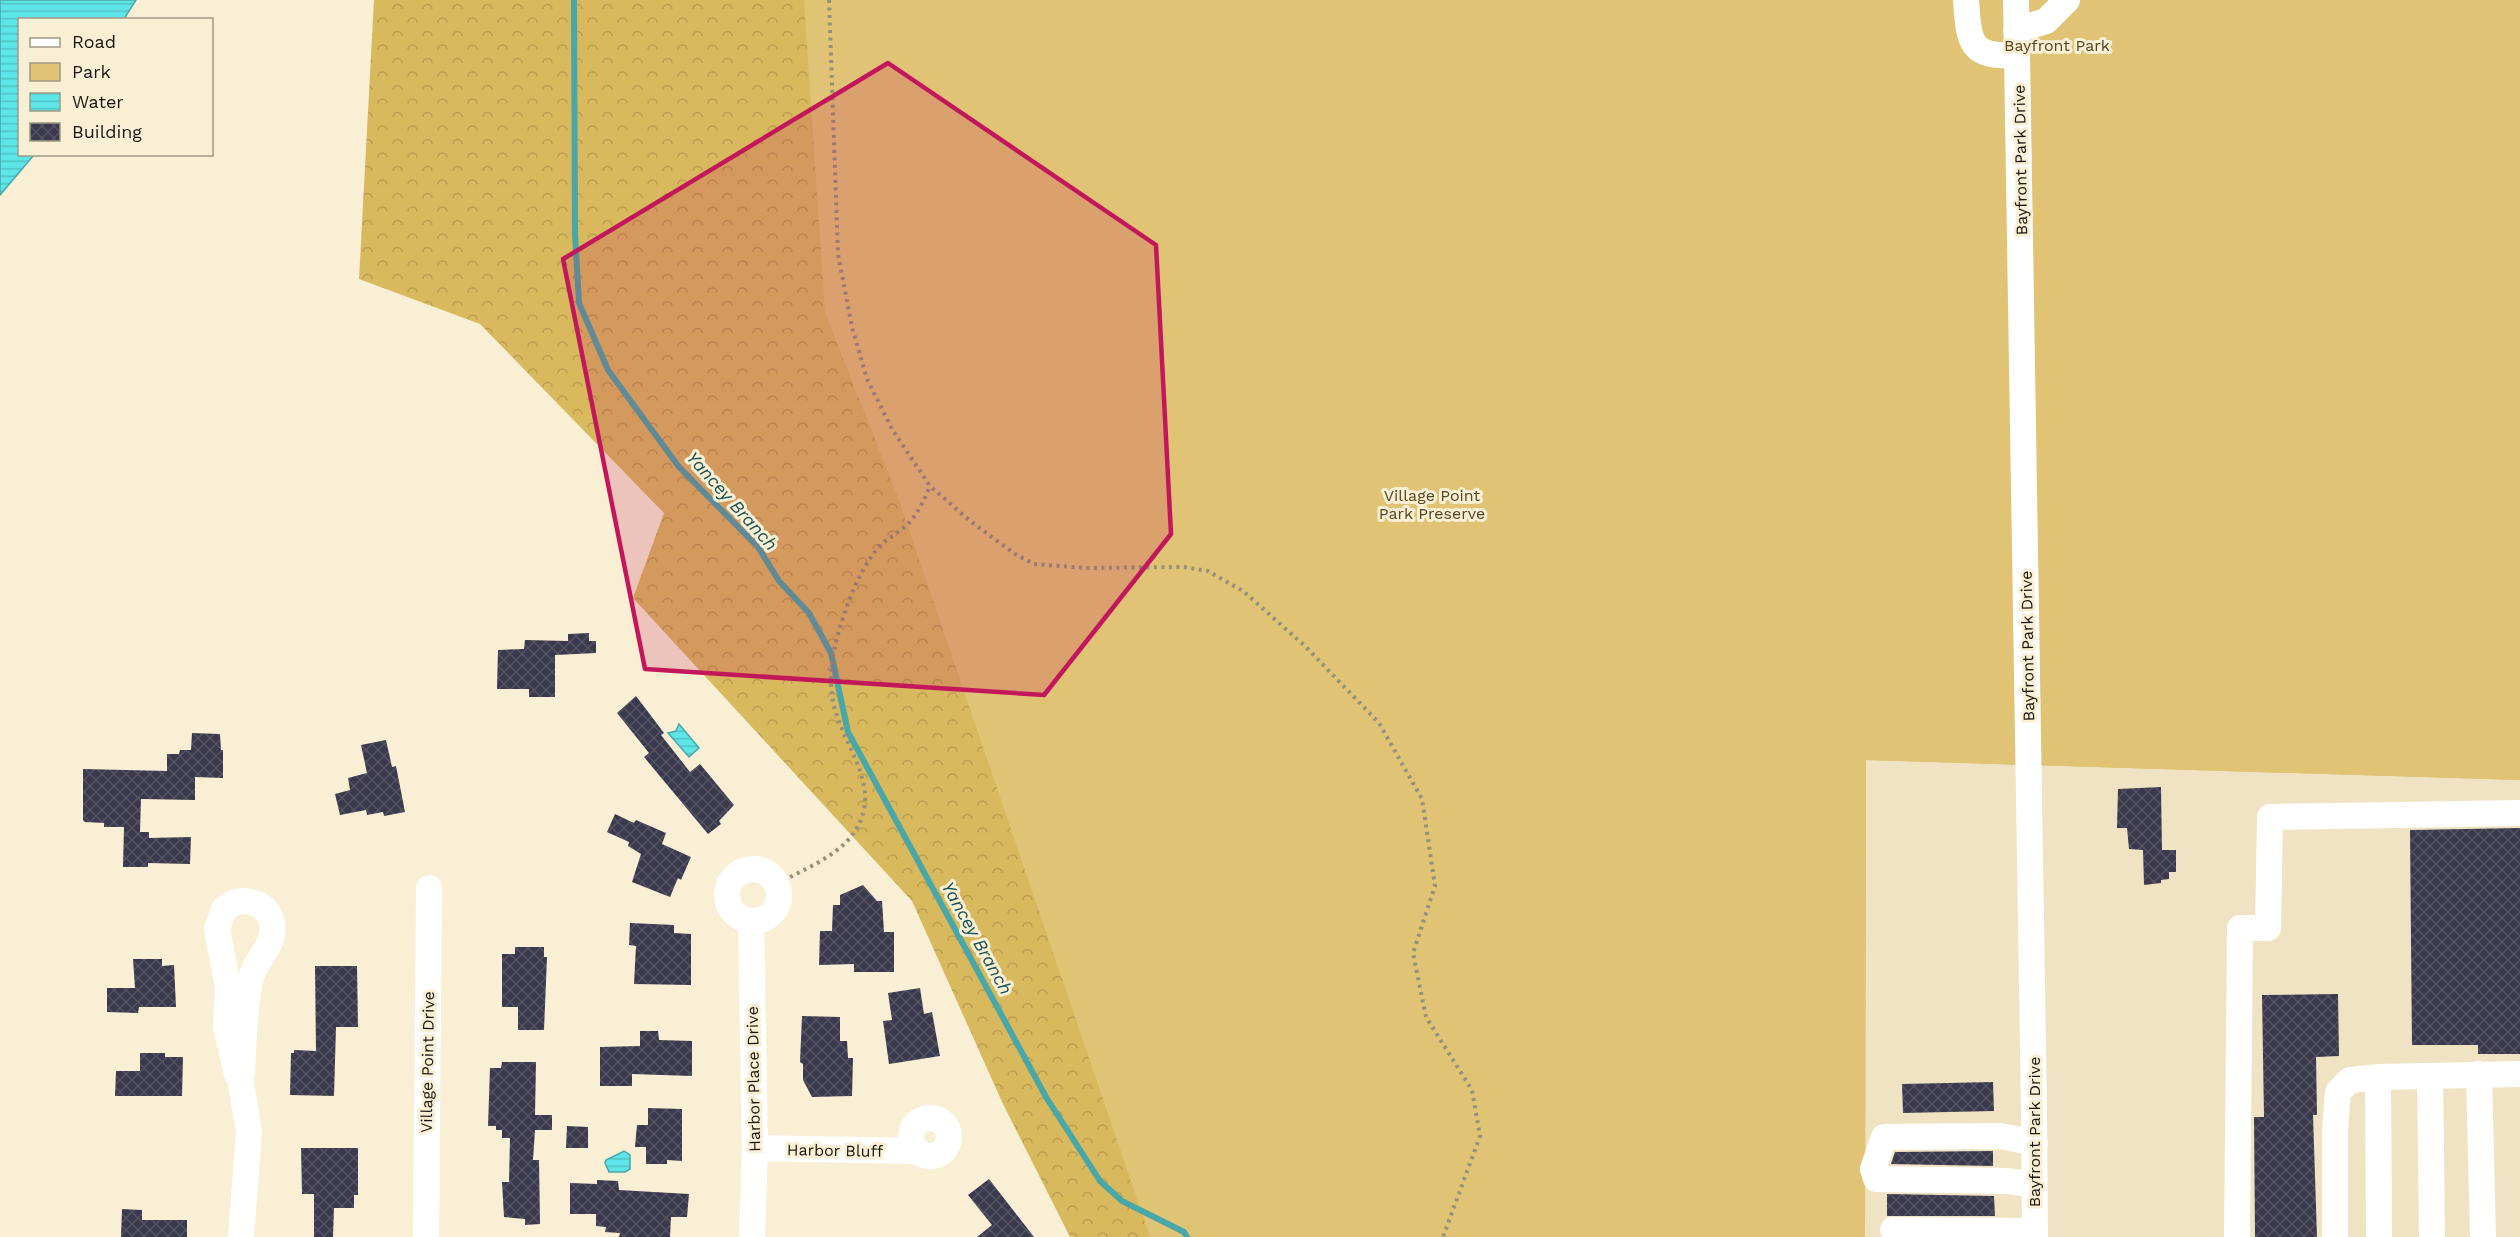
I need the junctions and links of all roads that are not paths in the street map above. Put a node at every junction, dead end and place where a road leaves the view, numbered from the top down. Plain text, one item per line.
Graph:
1 (1966, 0) edge
2 (2016, 0) edge
3 (2067, 0) edge
4 (2016, 30) junction
5 (2017, 55) junction
6 (2520, 813) edge
7 (429, 888) dead end
8 (752, 921) junction
9 (2479, 1074) junction
10 (2520, 1074) edge
11 (2430, 1076) junction
12 (2378, 1077) junction
13 (240, 1078) junction
14 (2035, 1143) junction
15 (755, 1148) junction
16 (916, 1151) dead end
17 (2034, 1185) junction
18 (1893, 1230) dead end
19 (2035, 1234) edge
20 (241, 1237) edge
21 (426, 1237) edge
22 (752, 1237) edge
23 (2237, 1237) edge
24 (2335, 1237) edge
25 (2379, 1237) edge
26 (2432, 1237) edge
27 (2483, 1237) edge

1 - 5 street
2 - 4 street, Bayfront Park Drive
3 - 4 street
4 - 5 street, Bayfront Park Drive
5 - 14 street, Bayfront Park Drive
6 - 23 street
7 - 21 street, Village Point Drive
8 - 8 street
8 - 15 street, Harbor Place Drive
9 - 10 street
9 - 11 street
9 - 27 street
11 - 12 street
11 - 26 street
12 - 24 street
12 - 25 street
13 - 13 street
13 - 20 street
14 - 17 street, Bayfront Park Drive
14 - 17 street
15 - 16 street, Harbor Bluff
15 - 22 street, Harbor Place Drive
17 - 19 street, Bayfront Park Drive
18 - 19 street

